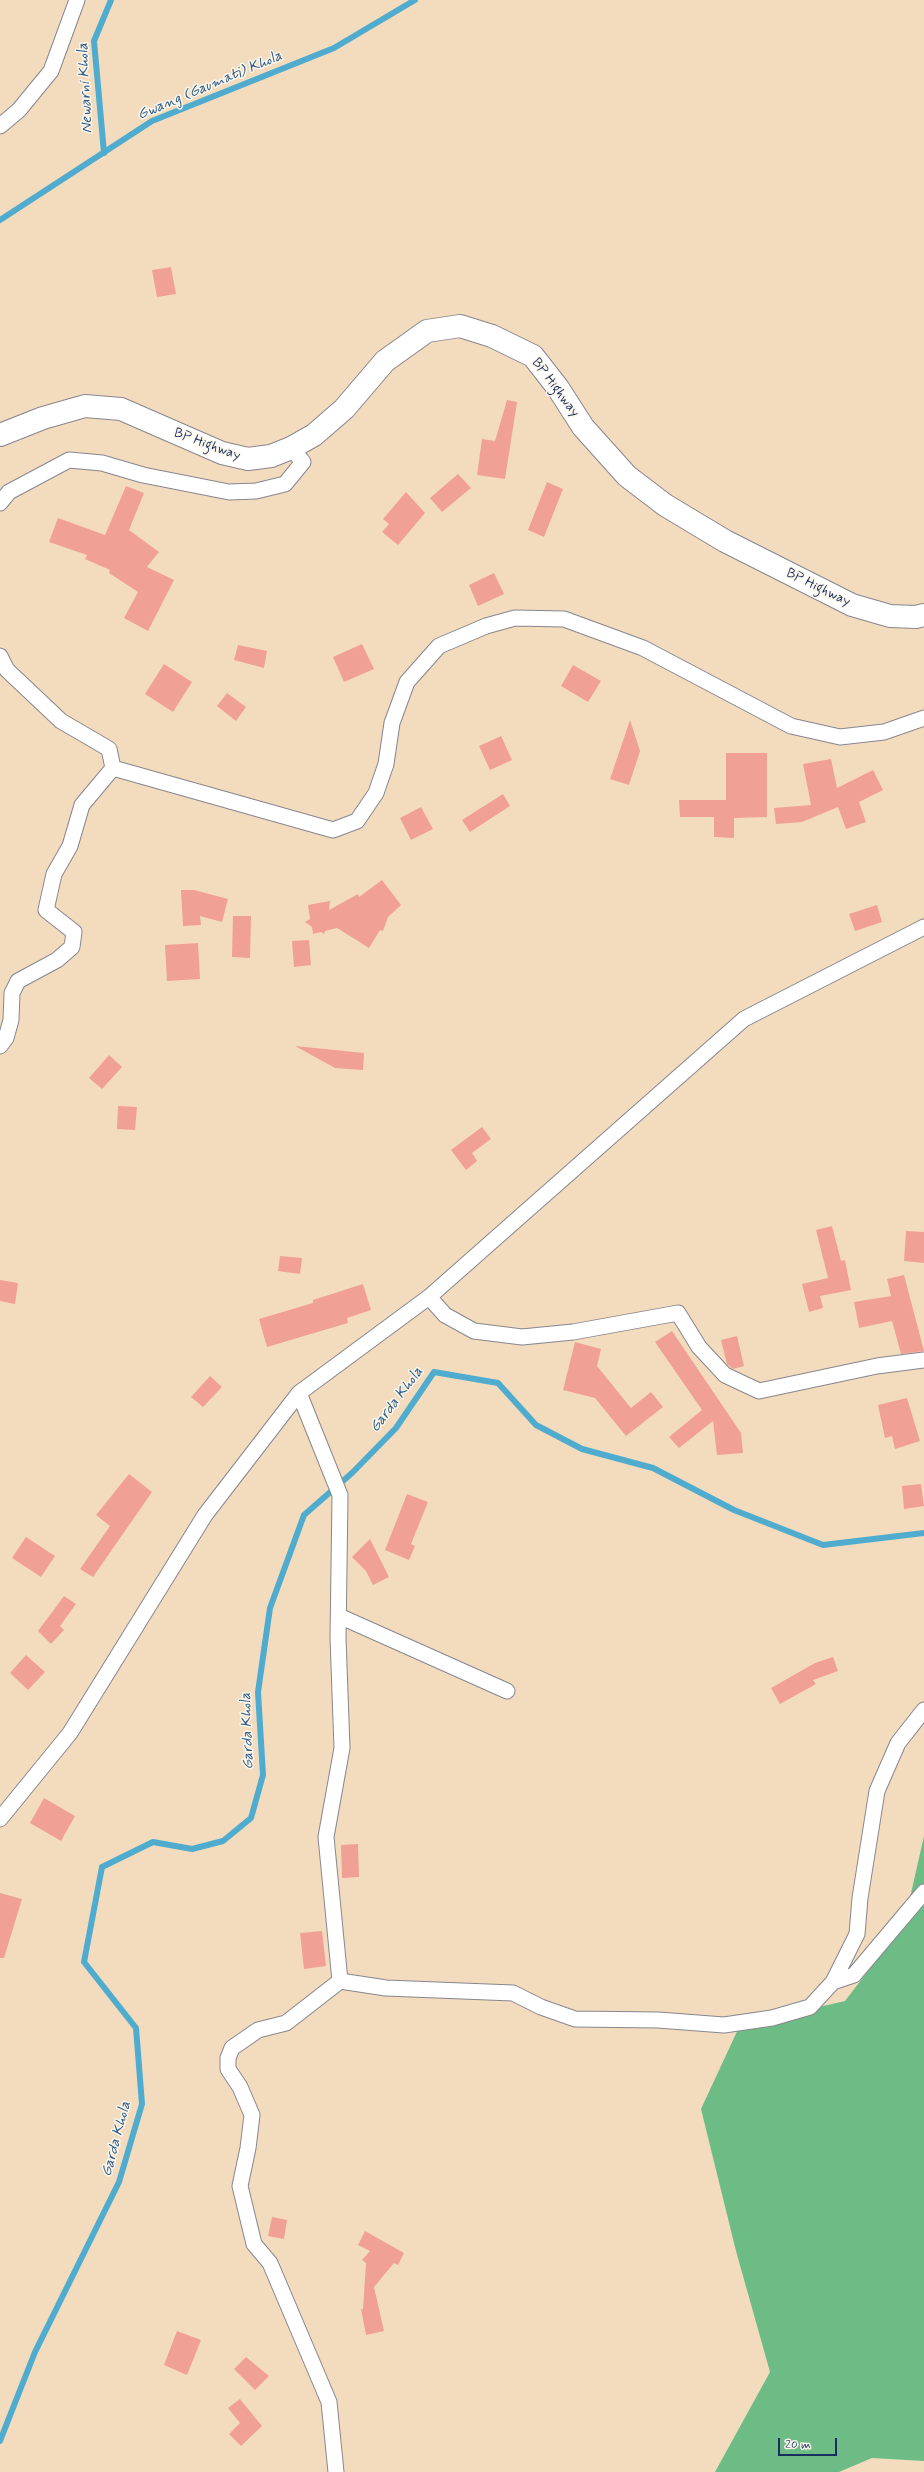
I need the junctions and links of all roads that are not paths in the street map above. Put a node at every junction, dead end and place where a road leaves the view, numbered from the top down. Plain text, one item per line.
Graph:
1 (77, 0) edge
2 (0, 126) edge
3 (0, 435) edge
4 (290, 448) junction
5 (0, 503) edge
6 (924, 615) edge
7 (0, 656) edge
8 (924, 718) edge
9 (113, 768) junction
10 (924, 927) edge
11 (0, 1046) edge
12 (428, 1297) junction
13 (924, 1360) edge
14 (299, 1393) junction
15 (339, 1616) junction
16 (507, 1691) dead end
17 (924, 1710) edge
18 (0, 1819) edge
19 (924, 1892) edge
20 (340, 1981) junction
21 (833, 1982) junction
22 (336, 2472) edge

1 - 2 street
3 - 4 highway, BP Highway
4 - 5 street
4 - 6 highway, BP Highway
7 - 9 street
8 - 9 street
9 - 11 street
10 - 12 street
12 - 13 street
12 - 14 street
14 - 15 street
14 - 18 street
15 - 16 street
15 - 20 street
17 - 21 street
19 - 21 street
20 - 21 street
20 - 22 street

